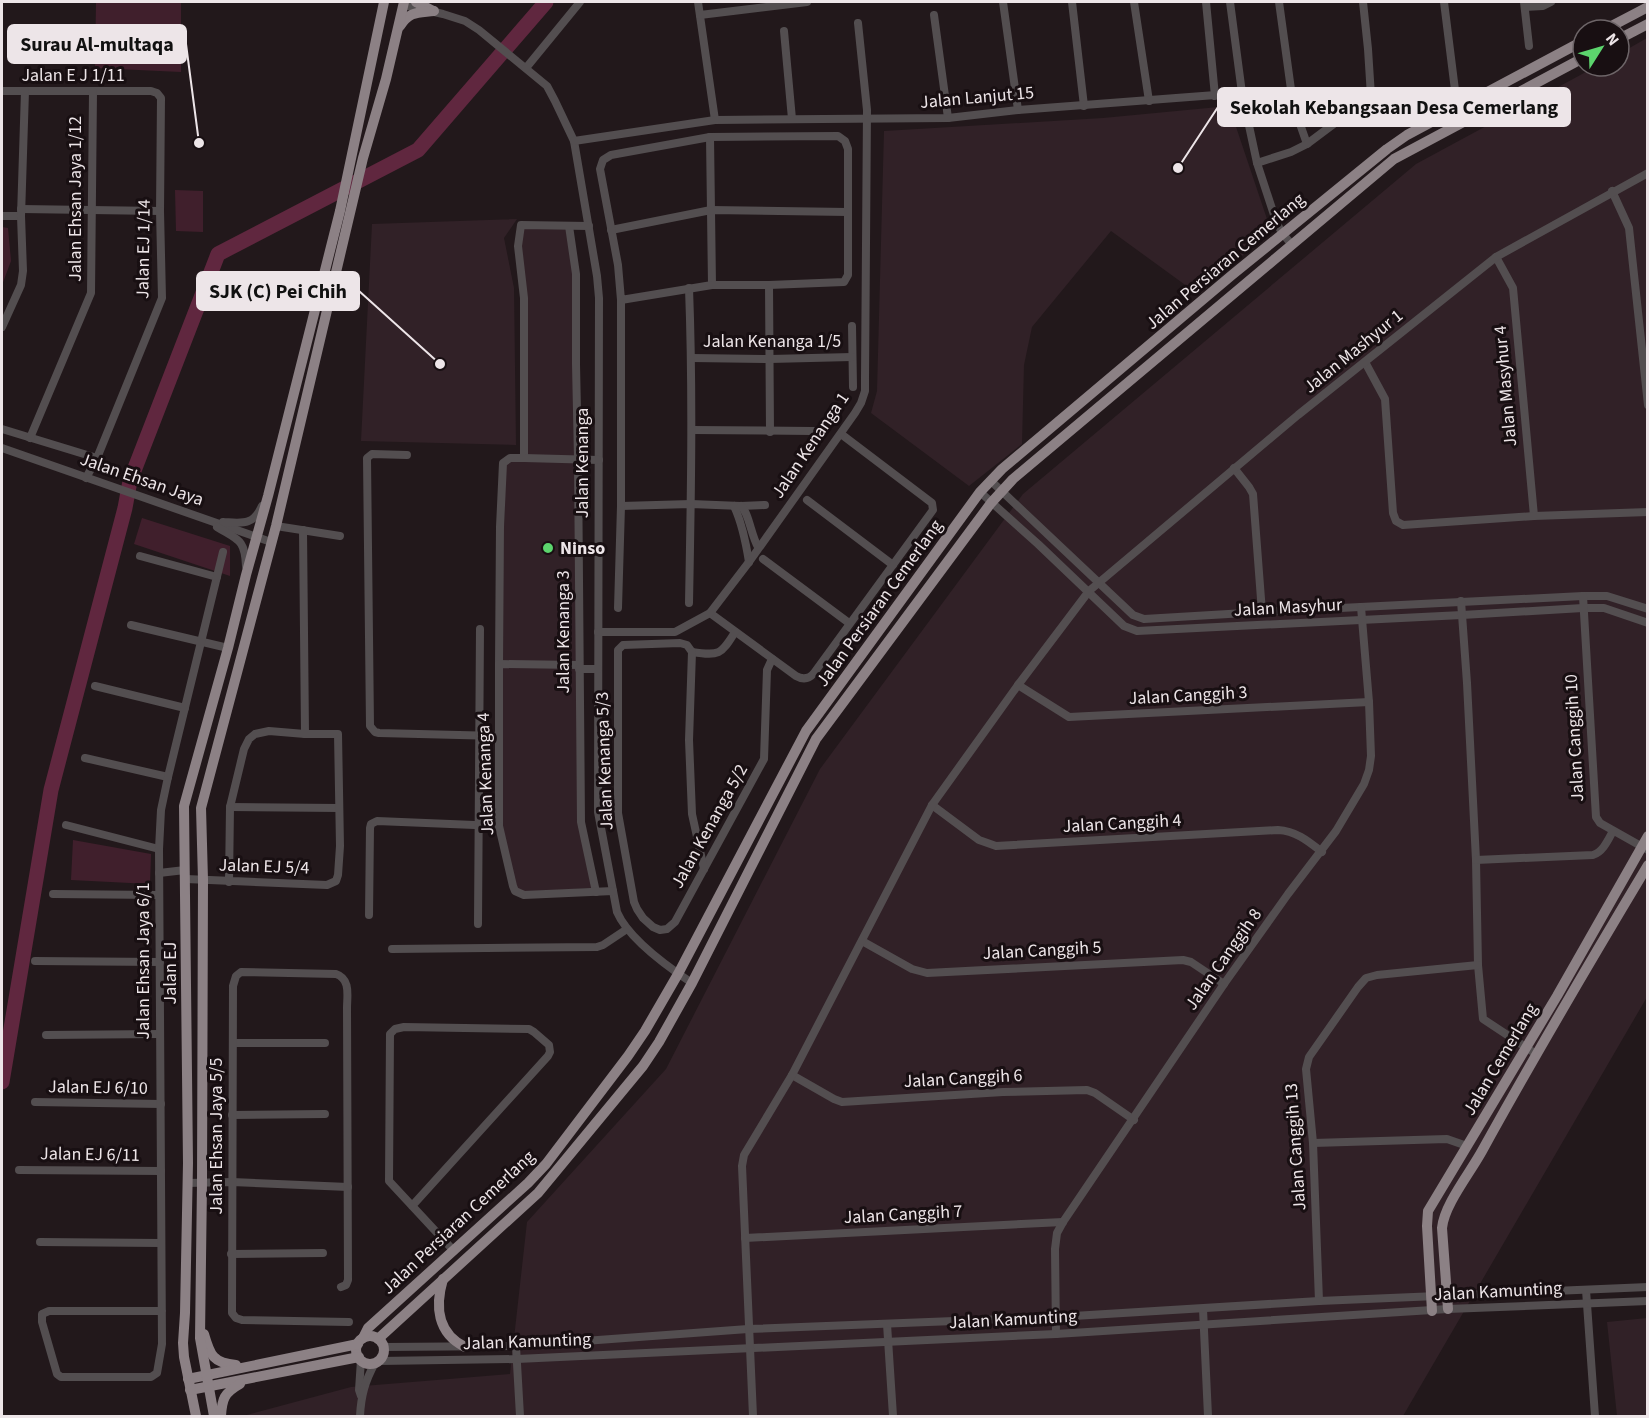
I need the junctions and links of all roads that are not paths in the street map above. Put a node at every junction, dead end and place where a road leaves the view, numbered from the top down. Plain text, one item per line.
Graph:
1 (384, 2) edge
2 (416, 2) edge
3 (580, 2) edge
4 (698, 2) edge
5 (807, 2) edge
6 (1003, 2) edge
7 (1072, 2) edge
8 (1134, 2) edge
9 (1206, 2) edge
10 (1230, 2) edge
11 (1279, 2) edge
12 (1363, 2) edge
13 (1444, 2) edge
14 (1551, 2) edge
15 (402, 3) edge
16 (1525, 4) edge
17 (1647, 7) edge
18 (434, 11) junction
19 (381, 15) junction
20 (700, 15) junction
21 (934, 15) dead end
22 (1626, 18) edge
23 (858, 22) dead end
24 (1647, 24) edge
25 (398, 29) junction
26 (784, 32) dead end
27 (1631, 33) edge
28 (1529, 46) dead end
29 (1571, 47) edge
30 (1571, 64) edge
31 (526, 68) junction
32 (1455, 90) dead end
33 (2, 91) edge
34 (26, 91) junction
35 (144, 91) joint
36 (93, 92) junction
37 (1242, 93) junction
38 (1215, 96) junction
39 (1149, 101) junction
40 (1084, 106) junction
41 (1018, 110) junction
42 (792, 118) junction
43 (948, 118) junction
44 (867, 119) junction
45 (715, 120) junction
46 (710, 137) junction
47 (574, 141) junction
48 (1307, 144) junction
49 (1257, 163) junction
50 (1647, 172) edge
51 (1612, 191) junction
52 (91, 210) junction
53 (711, 210) junction
54 (160, 211) junction
55 (21, 212) junction
56 (848, 212) junction
57 (2, 216) edge
58 (568, 226) junction
59 (589, 226) junction
60 (611, 230) junction
61 (1282, 234) junction
62 (1292, 245) junction
63 (1496, 257) junction
64 (712, 285) junction
65 (769, 285) junction
66 (689, 288) junction
67 (621, 300) junction
68 (852, 326) dead end
69 (2, 327) edge
70 (852, 357) junction
71 (692, 358) junction
72 (770, 359) junction
73 (1365, 362) junction
74 (853, 387) dead end
75 (1647, 405) edge
76 (2, 429) edge
77 (692, 430) junction
78 (770, 432) junction
79 (841, 434) junction
80 (820, 435) dead end
81 (30, 438) junction
82 (2, 448) edge
83 (407, 455) dead end
84 (97, 458) junction
85 (524, 458) junction
86 (578, 459) junction
87 (599, 460) junction
88 (1234, 468) junction
89 (86, 478) junction
90 (991, 481) junction
91 (1002, 491) junction
92 (980, 492) junction
93 (268, 496) junction
94 (807, 500) dead end
95 (991, 503) junction
96 (691, 504) junction
97 (765, 505) dead end
98 (621, 506) junction
99 (737, 506) junction
100 (1647, 512) edge
101 (1534, 516) junction
102 (209, 520) junction
103 (276, 526) junction
104 (303, 530) junction
105 (340, 536) dead end
106 (257, 537) junction
107 (271, 542) junction
108 (759, 547) junction
109 (223, 552) dead end
110 (140, 556) dead end
111 (763, 559) dead end
112 (749, 562) junction
113 (893, 564) junction
114 (246, 575) junction
115 (217, 577) junction
116 (1099, 583) junction
117 (1089, 591) junction
118 (1583, 596) junction
119 (1461, 601) junction
120 (689, 603) dead end
121 (1361, 607) junction
122 (618, 608) dead end
123 (1583, 608) junction
124 (1647, 609) edge
125 (1262, 612) junction
126 (710, 613) junction
127 (1462, 615) junction
128 (1362, 620) junction
129 (849, 623) junction
130 (1647, 623) edge
131 (131, 625) dead end
132 (480, 629) dead end
133 (598, 632) junction
134 (735, 632) junction
135 (201, 642) junction
136 (228, 648) junction
137 (692, 652) junction
138 (772, 659) junction
139 (499, 664) junction
140 (579, 667) junction
141 (598, 669) junction
142 (1018, 685) junction
143 (95, 686) dead end
144 (1369, 702) junction
145 (185, 708) junction
146 (305, 734) junction
147 (480, 736) junction
148 (499, 736) junction
149 (85, 758) dead end
150 (168, 777) junction
151 (932, 805) junction
152 (230, 807) junction
153 (339, 808) junction
154 (66, 825) dead end
155 (478, 826) junction
156 (500, 826) junction
157 (1613, 831) junction
158 (1647, 836) edge
159 (1645, 848) edge
160 (159, 849) junction
161 (1322, 852) junction
162 (1476, 860) junction
163 (1647, 865) edge
164 (704, 868) junction
165 (159, 873) junction
166 (185, 875) junction
167 (202, 880) junction
168 (229, 882) junction
169 (613, 891) junction
170 (596, 892) junction
171 (53, 894) dead end
172 (159, 895) junction
173 (369, 915) dead end
174 (478, 924) dead end
175 (627, 929) junction
176 (664, 930) joint
177 (862, 941) junction
178 (392, 948) dead end
179 (35, 961) dead end
180 (160, 962) junction
181 (1478, 965) junction
182 (678, 974) junction
183 (692, 983) junction
184 (1224, 984) junction
185 (160, 1034) junction
186 (46, 1035) dead end
187 (233, 1042) junction
188 (325, 1043) dead end
189 (1525, 1048) junction
190 (1536, 1054) junction
191 (792, 1075) junction
192 (35, 1102) dead end
193 (160, 1104) junction
194 (325, 1114) dead end
195 (232, 1115) junction
196 (1134, 1120) junction
197 (1313, 1143) junction
198 (1467, 1146) junction
199 (19, 1170) dead end
200 (161, 1172) junction
201 (232, 1182) junction
202 (187, 1183) junction
203 (202, 1183) junction
204 (348, 1187) junction
205 (412, 1206) junction
206 (1063, 1222) junction
207 (745, 1238) junction
208 (40, 1242) dead end
209 (161, 1243) junction
210 (454, 1251) junction
211 (323, 1253) dead end
212 (231, 1254) junction
213 (443, 1278) junction
214 (341, 1287) dead end
215 (1647, 1287) edge
216 (1586, 1290) junction
217 (1448, 1295) junction
218 (1432, 1296) junction
219 (1319, 1301) junction
220 (1647, 1301) edge
221 (1587, 1304) junction
222 (1203, 1309) junction
223 (1448, 1309) junction
224 (162, 1311) junction
225 (1432, 1311) junction
226 (1057, 1317) junction
227 (200, 1319) junction
228 (349, 1322) dead end
229 (887, 1324) junction
230 (1204, 1324) junction
231 (748, 1329) junction
232 (1056, 1334) junction
233 (361, 1341) junction
234 (888, 1341) junction
235 (381, 1343) junction
236 (516, 1346) junction
237 (465, 1347) junction
238 (749, 1348) junction
239 (360, 1359) junction
240 (517, 1359) junction
241 (377, 1362) junction
242 (249, 1366) junction
243 (206, 1375) junction
244 (251, 1378) junction
245 (188, 1379) junction
246 (208, 1387) junction
247 (190, 1390) junction
248 (361, 1397) junction
249 (196, 1416) edge
250 (214, 1416) edge
251 (221, 1416) edge
252 (360, 1416) edge
253 (520, 1416) edge
254 (753, 1416) edge
255 (893, 1416) edge
256 (1208, 1416) edge
257 (1595, 1416) edge

1 - 19 main road, Jalan EJ
2 - 18 main road
3 - 31 street
4 - 20 street
5 - 20 street
6 - 41 street
7 - 40 street
8 - 39 street
9 - 38 street
10 - 37 street
11 - 48 street
12 - 48 street
13 - 32 street
14 - 16 street
15 - 18 street, Jalan Kenanga
15 - 19 main road
15 - 25 main road, Jalan EJ
16 - 28 street
17 - 22 main road
18 - 25 main road
18 - 31 street, Jalan Kenanga
19 - 93 main road, Jalan EJ
20 - 45 street
21 - 43 street
23 - 44 street, Jalan Kenanga 1
24 - 27 main road
25 - 103 main road, Jalan EJ
26 - 42 street
29 - 61 main road, Jalan Persiaran Cemerlang
30 - 62 main road, Jalan Persiaran Cemerlang
31 - 47 street, Jalan Kenanga
33 - 34 street, Jalan E J 1/11
34 - 36 street, Jalan E J 1/11
34 - 55 street
35 - 36 street, Jalan E J 1/11
35 - 54 street, Jalan EJ 1/14
36 - 52 street, Jalan Ehsan Jaya 1/12
37 - 38 street, Jalan Lanjut 15
37 - 49 street
38 - 39 street, Jalan Lanjut 15
39 - 40 street, Jalan Lanjut 15
40 - 41 street, Jalan Lanjut 15
41 - 43 street, Jalan Lanjut 15
42 - 44 street, Jalan Lanjut 15
42 - 45 street, Jalan Lanjut 15
43 - 44 street, Jalan Lanjut 15
44 - 79 street, Jalan Kenanga 1
45 - 47 street, Jalan Lanjut 15
46 - 53 street
46 - 56 street
46 - 60 street
47 - 59 street, Jalan Kenanga
48 - 49 street
49 - 61 street
50 - 51 street, Jalan Mashyur 1
51 - 63 street, Jalan Mashyur 1
51 - 75 street
52 - 54 street
52 - 55 street
52 - 81 street, Jalan Ehsan Jaya 1/12
53 - 56 street
53 - 60 street
53 - 64 street
54 - 84 street, Jalan EJ 1/14
55 - 57 street
55 - 69 street
56 - 65 street
58 - 59 street
58 - 85 street
58 - 86 street, Jalan Kenanga 3
59 - 87 street, Jalan Kenanga
60 - 67 street
61 - 62 street
61 - 90 main road, Jalan Persiaran Cemerlang
62 - 91 main road, Jalan Persiaran Cemerlang
63 - 73 street, Jalan Mashyur 1
63 - 101 street, Jalan Masyhur 4
64 - 65 street
64 - 66 street
65 - 72 street
66 - 67 street
66 - 71 street
67 - 98 street
68 - 70 street
70 - 72 street, Jalan Kenanga 1/5
70 - 74 street
71 - 72 street, Jalan Kenanga 1/5
71 - 77 street
72 - 78 street
73 - 88 street, Jalan Mashyur 1
73 - 101 street
76 - 81 street
77 - 78 street
77 - 96 street
78 - 80 street
79 - 108 street, Jalan Kenanga 1
79 - 113 street
81 - 84 street
82 - 89 street, Jalan Ehsan Jaya
83 - 147 street
84 - 89 street, Jalan EJ 1/14
85 - 86 street
85 - 139 street, Jalan Kenanga 4
86 - 87 street
86 - 140 street, Jalan Kenanga 3
87 - 133 street, Jalan Kenanga
88 - 116 street, Jalan Mashyur 1
88 - 125 street
89 - 102 street, Jalan Ehsan Jaya
90 - 91 street, Jalan Masyhur
90 - 92 main road, Jalan Persiaran Cemerlang
91 - 95 main road, Jalan Persiaran Cemerlang
91 - 116 street, Jalan Masyhur
92 - 95 street, Jalan Masyhur
92 - 182 main road, Jalan Persiaran Cemerlang
93 - 102 street
93 - 106 main road, Jalan EJ
94 - 113 street
95 - 117 street, Jalan Masyhur
95 - 183 main road, Jalan Persiaran Cemerlang
96 - 98 street
96 - 99 street
96 - 120 street
97 - 99 street
98 - 122 street
99 - 108 street
99 - 112 street
100 - 101 street
102 - 106 street, Jalan Ehsan Jaya
102 - 114 street
103 - 104 street
103 - 107 main road, Jalan EJ
104 - 105 street
104 - 146 street
106 - 107 street, Jalan Ehsan Jaya
106 - 114 main road, Jalan EJ
107 - 167 main road, Jalan EJ
108 - 112 street, Jalan Kenanga 1
109 - 115 street, Jalan Ehsan Jaya 6/1
110 - 115 street
111 - 129 street
112 - 126 street, Jalan Kenanga 1
113 - 129 street
114 - 136 main road, Jalan EJ
115 - 135 street, Jalan Ehsan Jaya 6/1
116 - 117 street, Jalan Mashyur 1
116 - 125 street, Jalan Masyhur
117 - 128 street, Jalan Masyhur
117 - 142 street, Jalan Mashyur 1
118 - 119 street, Jalan Masyhur
118 - 123 street, Jalan Canggih 10
118 - 124 street, Jalan Masyhur
119 - 121 street, Jalan Masyhur
119 - 127 street
121 - 125 street, Jalan Masyhur
121 - 128 street, Jalan Canggih 8
123 - 127 street, Jalan Masyhur
123 - 130 street, Jalan Masyhur
123 - 157 street, Jalan Canggih 10
126 - 133 street, Jalan Kenanga 1
126 - 134 street
127 - 128 street, Jalan Masyhur
127 - 162 street
128 - 144 street, Jalan Canggih 8
129 - 138 street
131 - 135 street
132 - 147 street
133 - 141 street, Jalan Kenanga
134 - 137 street
134 - 138 street
135 - 136 street
135 - 145 street, Jalan Ehsan Jaya 6/1
136 - 166 main road, Jalan EJ
137 - 164 street
137 - 176 street, Jalan Kenanga 5/3
138 - 164 street, Jalan Kenanga 5/2
139 - 140 street
139 - 148 street, Jalan Kenanga 4
140 - 141 street
140 - 170 street, Jalan Kenanga 3
141 - 169 street, Jalan Kenanga
142 - 144 street, Jalan Canggih 3
142 - 151 street, Jalan Mashyur 1
143 - 145 street
144 - 161 street, Jalan Canggih 8
145 - 150 street, Jalan Ehsan Jaya 6/1
146 - 152 street
146 - 153 street
147 - 148 street
147 - 155 street
148 - 156 street, Jalan Kenanga 4
149 - 150 street
150 - 160 street, Jalan Ehsan Jaya 6/1
151 - 161 street, Jalan Canggih 4
151 - 177 street, Jalan Mashyur 1
152 - 153 street
152 - 168 street
153 - 168 street, Jalan EJ 5/4
154 - 160 street
155 - 156 street
155 - 173 street
155 - 174 street
156 - 170 street, Jalan Kenanga 4
157 - 159 street, Jalan Canggih 10
157 - 162 street
158 - 159 main road, Jalan Cemerlang
159 - 189 main road, Jalan Cemerlang
160 - 165 street, Jalan Ehsan Jaya 6/1
161 - 184 street, Jalan Canggih 8
162 - 181 street
163 - 190 main road, Jalan Cemerlang
164 - 176 street, Jalan Kenanga 5/2
165 - 166 street, Jalan EJ 5/4
165 - 172 street, Jalan Ehsan Jaya 6/1
166 - 167 street, Jalan EJ 5/4
166 - 202 main road, Jalan EJ
167 - 168 street, Jalan EJ 5/4
167 - 203 main road, Jalan EJ
169 - 170 street, Jalan Kenanga 4
169 - 175 street, Jalan Kenanga
171 - 172 street
172 - 180 street, Jalan Ehsan Jaya 6/1
175 - 178 street
175 - 182 street, Jalan Kenanga
177 - 184 street, Jalan Canggih 5
177 - 191 street, Jalan Mashyur 1
179 - 180 street
180 - 185 street, Jalan Ehsan Jaya 6/1
181 - 189 street
181 - 197 street, Jalan Canggih 13
182 - 183 street, Jalan Kenanga
182 - 210 main road, Jalan Persiaran Cemerlang
183 - 213 main road, Jalan Persiaran Cemerlang
184 - 196 street, Jalan Canggih 8
185 - 186 street
185 - 193 street, Jalan Ehsan Jaya 6/1
187 - 188 street
187 - 195 street, Jalan Ehsan Jaya 5/5
187 - 204 street, Jalan Ehsan Jaya 5/5
189 - 190 street
189 - 198 main road, Jalan Cemerlang
190 - 217 main road, Jalan Cemerlang
191 - 196 street, Jalan Canggih 6
191 - 207 street, Jalan Mashyur 1
192 - 193 street, Jalan EJ 6/10
193 - 200 street, Jalan Ehsan Jaya 6/1
194 - 195 street
195 - 201 street, Jalan Ehsan Jaya 5/5
196 - 206 street, Jalan Canggih 8
197 - 198 street
197 - 219 street, Jalan Canggih 13
198 - 218 main road, Jalan Cemerlang
199 - 200 street, Jalan EJ 6/11
200 - 209 street, Jalan Ehsan Jaya 6/1
201 - 203 street
201 - 204 street
201 - 212 street, Jalan Ehsan Jaya 5/5
202 - 203 street
202 - 245 main road, Jalan EJ
203 - 227 main road, Jalan EJ
204 - 214 street
205 - 205 street
205 - 210 street
206 - 207 street, Jalan Canggih 7
206 - 226 street, Jalan Canggih 8
207 - 231 street, Jalan Mashyur 1
208 - 209 street
209 - 224 street, Jalan Ehsan Jaya 6/1
210 - 233 main road, Jalan Persiaran Cemerlang
211 - 212 street
212 - 228 street, Jalan Ehsan Jaya 5/5
213 - 235 main road, Jalan Persiaran Cemerlang
213 - 237 main road
215 - 216 street, Jalan Kamunting
216 - 217 street, Jalan Kamunting
216 - 221 street
217 - 218 street, Jalan Kamunting
217 - 223 main road, Jalan Cemerlang
218 - 219 street, Jalan Kamunting
218 - 225 main road, Jalan Cemerlang
219 - 222 street, Jalan Kamunting
220 - 221 street, Jalan Kamunting
221 - 223 street, Jalan Kamunting
221 - 257 street
222 - 226 street, Jalan Kamunting
222 - 230 street
223 - 225 street, Jalan Kamunting
224 - 224 street, Jalan Ehsan Jaya 6/1
225 - 230 street, Jalan Kamunting
226 - 229 street, Jalan Kamunting
226 - 232 street, Jalan Canggih 8
227 - 242 main road
227 - 243 main road, Jalan EJ
229 - 231 street, Jalan Kamunting
229 - 234 street
230 - 232 street, Jalan Kamunting
230 - 256 street
231 - 236 street, Jalan Kamunting
231 - 238 street, Jalan Mashyur 1
232 - 234 street, Jalan Kamunting
233 - 235 main road
233 - 239 main road
233 - 242 main road
234 - 238 street, Jalan Kamunting
234 - 255 street
235 - 237 street, Jalan Kamunting
235 - 241 main road
236 - 237 street, Jalan Kamunting
236 - 240 street
238 - 240 street, Jalan Kamunting
238 - 254 street, Jalan Mashyur 1
239 - 241 main road
239 - 244 main road
239 - 248 street
240 - 241 street, Jalan Kamunting
240 - 253 street
241 - 248 street
242 - 243 main road
243 - 245 main road
243 - 246 main road, Jalan EJ
244 - 246 main road
244 - 251 main road
245 - 247 main road, Jalan EJ
246 - 247 main road
246 - 250 main road, Jalan EJ
247 - 249 main road, Jalan EJ
248 - 252 street

